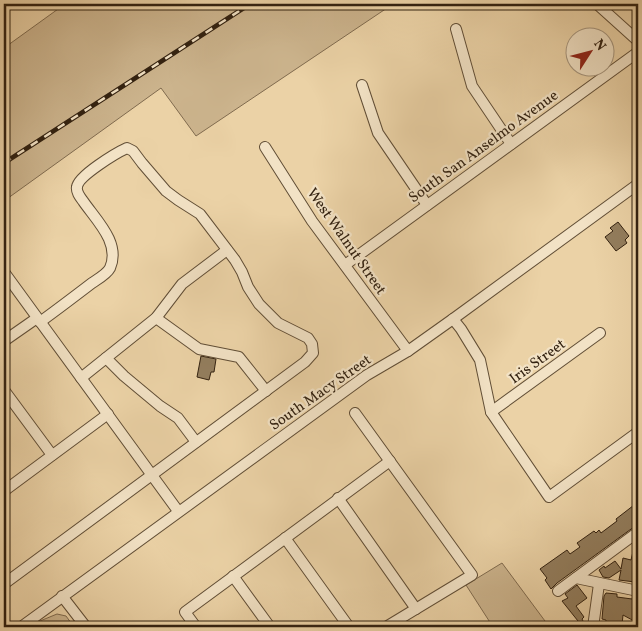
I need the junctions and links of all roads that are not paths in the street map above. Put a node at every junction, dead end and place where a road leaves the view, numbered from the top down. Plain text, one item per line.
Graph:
1 (597, 4) edge
2 (456, 29) dead end
3 (638, 41) edge
4 (638, 52) edge
5 (362, 85) dead end
6 (511, 144) junction
7 (265, 147) dead end
8 (638, 184) edge
9 (427, 204) junction
10 (227, 250) junction
11 (345, 265) junction
12 (4, 272) edge
13 (156, 318) junction
14 (453, 319) junction
15 (39, 320) junction
16 (600, 333) dead end
17 (4, 341) edge
18 (408, 351) junction
19 (106, 358) junction
20 (81, 378) junction
21 (4, 390) edge
22 (266, 391) junction
23 (491, 412) junction
24 (355, 413) dead end
25 (108, 414) junction
26 (638, 432) edge
27 (196, 442) junction
28 (52, 455) junction
29 (390, 461) junction
30 (152, 476) junction
31 (4, 491) edge
32 (338, 498) junction
33 (178, 511) junction
34 (638, 532) edge
35 (285, 538) junction
36 (233, 576) junction
37 (576, 578) junction
38 (4, 584) edge
39 (599, 584) junction
40 (558, 590) dead end
41 (638, 591) edge
42 (62, 596) junction
43 (416, 609) junction
44 (21, 627) edge
45 (86, 627) edge
46 (196, 627) edge
47 (270, 627) edge
48 (349, 627) edge
49 (386, 627) edge
50 (593, 627) edge

1 - 3 street
2 - 6 street
4 - 6 street, South San Anselmo Avenue
5 - 9 street
6 - 9 street, South San Anselmo Avenue
7 - 11 street, West Walnut Street
8 - 14 street, South Macy Street
9 - 11 street, South San Anselmo Avenue
10 - 13 street
10 - 15 street
10 - 22 street
11 - 18 street, West Walnut Street
12 - 15 street
13 - 19 street
13 - 22 street
14 - 18 street, South Macy Street
14 - 23 street
15 - 17 street
15 - 20 street
16 - 23 street, Iris Street
18 - 33 street, South Macy Street
19 - 20 street
19 - 27 street
20 - 25 street
21 - 28 street
22 - 27 street
23 - 26 street
24 - 29 street
25 - 28 street
25 - 30 street
27 - 30 street
28 - 31 street
29 - 32 street
29 - 43 street
30 - 33 street
30 - 38 street
32 - 35 street
32 - 43 street
33 - 42 street, South Macy Street
34 - 37 street
35 - 36 street
35 - 48 street
36 - 46 street
36 - 47 street
37 - 39 street
37 - 40 street
39 - 41 street
39 - 50 street
42 - 44 street, South Macy Street
42 - 45 street
43 - 49 street

